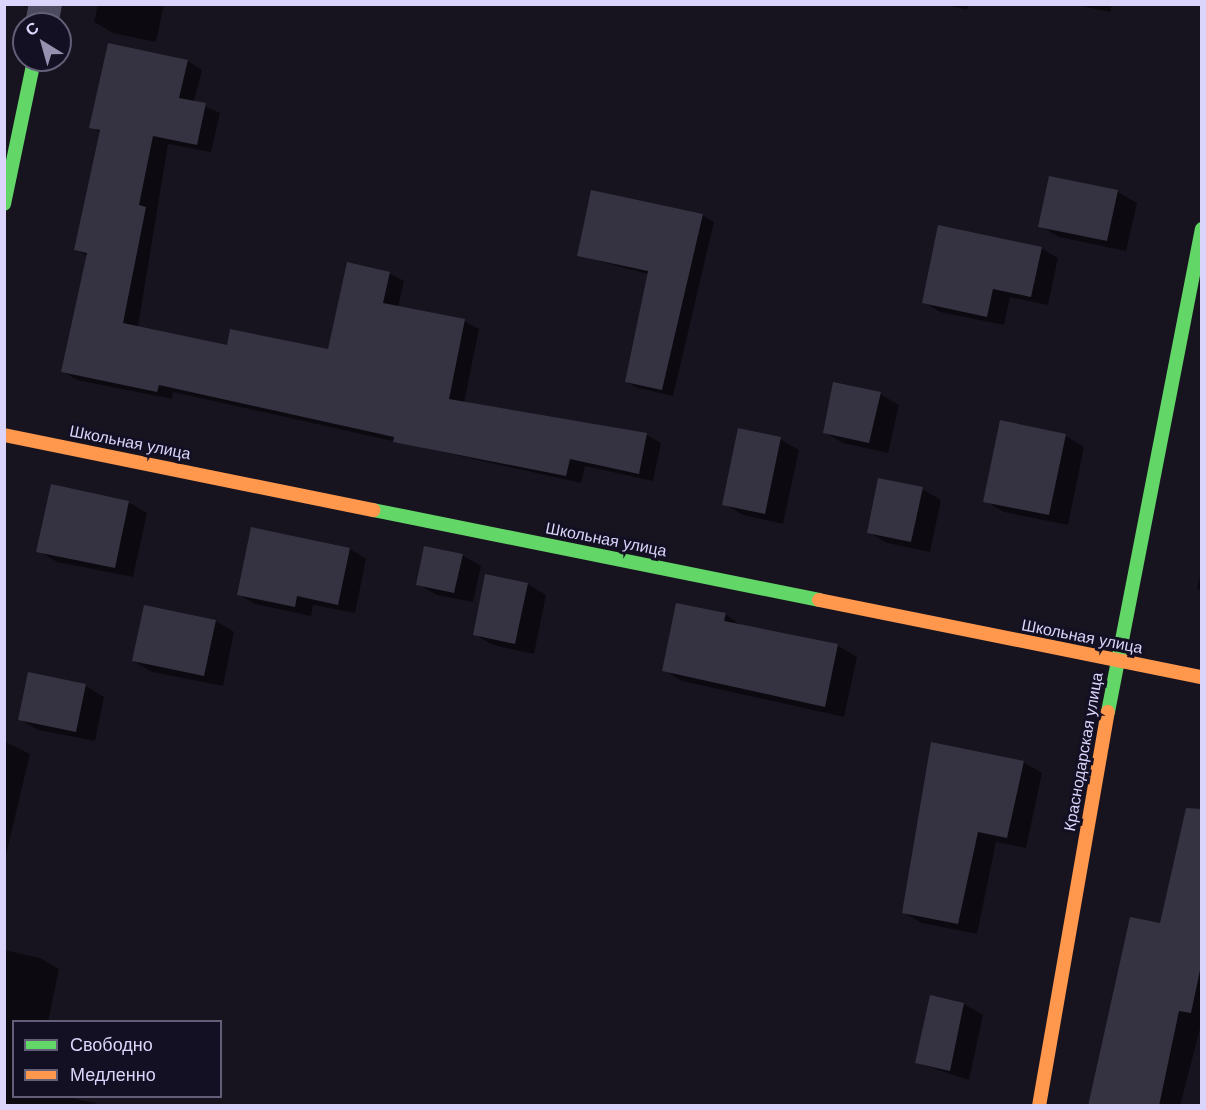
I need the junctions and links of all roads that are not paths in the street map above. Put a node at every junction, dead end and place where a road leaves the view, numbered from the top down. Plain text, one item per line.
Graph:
1 (32, 72) edge
2 (4, 204) edge
3 (1202, 230) edge
4 (4, 435) edge
5 (1117, 661) junction
6 (1202, 678) edge
7 (1038, 1106) edge

1 - 2 street
3 - 5 street, Краснодарская улица
4 - 5 street, Школьная улица
5 - 6 street, Школьная улица
5 - 7 street, Краснодарская улица

